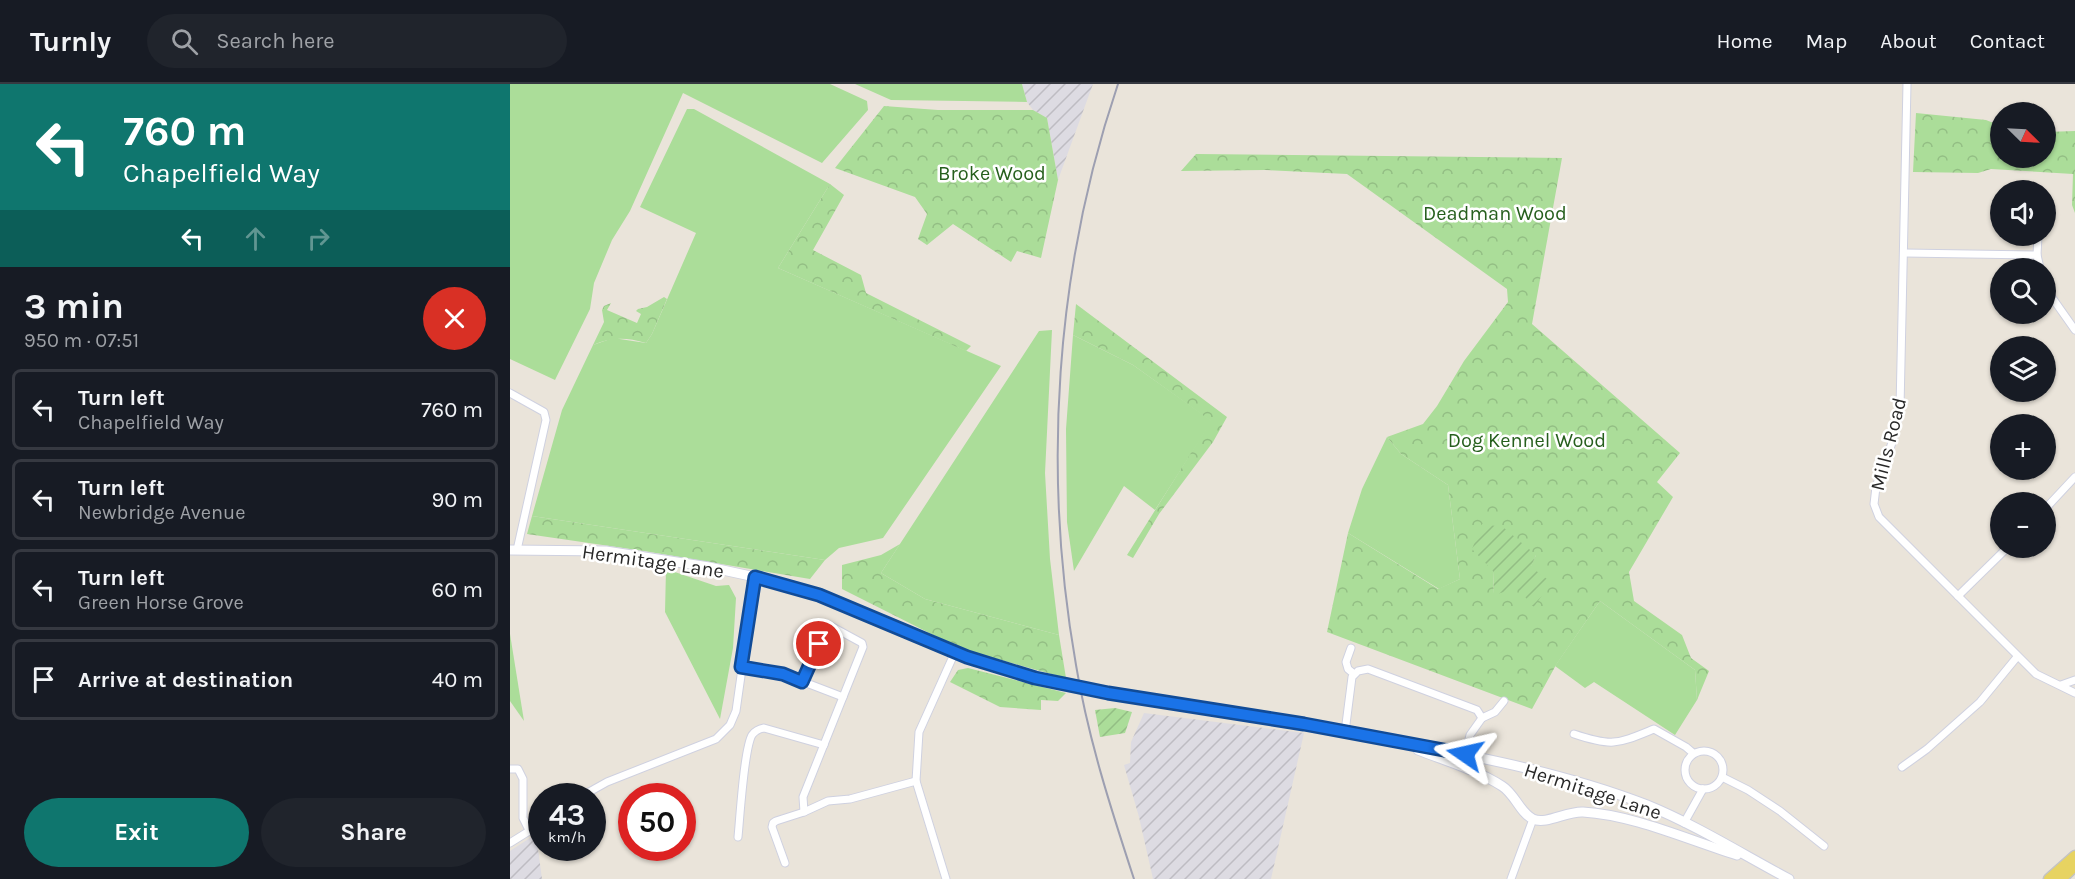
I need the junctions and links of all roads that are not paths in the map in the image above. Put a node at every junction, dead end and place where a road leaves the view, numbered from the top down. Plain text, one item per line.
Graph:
1 (1907, 84) edge
2 (2037, 246) edge
3 (1905, 252) junction
4 (2037, 255) junction
5 (2038, 258) edge
6 (2056, 303) edge
7 (2075, 330) edge
8 (510, 393) edge
9 (2075, 477) edge
10 (2056, 497) edge
11 (514, 550) edge
12 (1997, 558) edge
13 (755, 577) junction
14 (1958, 596) junction
15 (1352, 648) dead end
16 (955, 652) junction
17 (2017, 657) junction
18 (741, 667) junction
19 (1354, 674) junction
20 (2075, 680) edge
21 (802, 682) junction
22 (2061, 685) junction
23 (2075, 687) edge
24 (2075, 693) edge
25 (843, 697) junction
26 (1504, 701) dead end
27 (1495, 712) junction
28 (1482, 718) junction
29 (1501, 718) dead end
30 (1345, 732) junction
31 (1574, 734) dead end
32 (1398, 742) junction
33 (824, 745) junction
34 (1693, 753) junction
35 (1465, 754) junction
36 (1902, 767) dead end
37 (510, 769) edge
38 (1722, 777) junction
39 (916, 781) junction
40 (605, 783) edge
41 (1703, 789) junction
42 (804, 812) junction
43 (1533, 819) junction
44 (1684, 823) junction
45 (528, 828) edge
46 (528, 831) edge
47 (738, 837) dead end
48 (510, 843) edge
49 (1824, 846) dead end
50 (2075, 856) edge
51 (1757, 861) junction
52 (785, 863) dead end
53 (2075, 866) edge
54 (946, 879) edge
55 (1511, 879) edge
56 (1789, 879) edge
57 (2049, 879) edge
58 (2061, 879) edge

1 - 3 street, Mills Road
2 - 4 street
3 - 4 street
3 - 14 street, Mills Road
4 - 5 street
6 - 7 street
8 - 11 street
9 - 10 street
11 - 13 main road, Hermitage Lane
12 - 14 street
13 - 16 main road, Hermitage Lane
13 - 18 street
14 - 17 street, Mills Road
15 - 19 street
16 - 30 main road, Hermitage Lane, bridge
16 - 39 street
17 - 22 street, Mills Road
17 - 36 street
18 - 21 street
18 - 40 street
19 - 28 street
19 - 30 street
20 - 22 street
21 - 25 street
21 - 25 street
22 - 24 street, Mills Road
23 - 24 street
25 - 33 street
26 - 27 street
27 - 28 street
27 - 29 street
28 - 35 street
30 - 32 main road, Hermitage Lane
31 - 34 street
32 - 35 main road, Hermitage Lane
32 - 43 main road
33 - 42 street
33 - 47 street
34 - 38 street
34 - 41 street
35 - 44 main road, Hermitage Lane
37 - 45 street
38 - 41 street
38 - 49 street
39 - 42 street
39 - 54 street
41 - 44 street
42 - 52 street
43 - 51 main road
43 - 55 street
44 - 51 main road, Hermitage Lane
46 - 48 street
50 - 57 main road
51 - 56 main road, Hermitage Lane
53 - 58 main road

